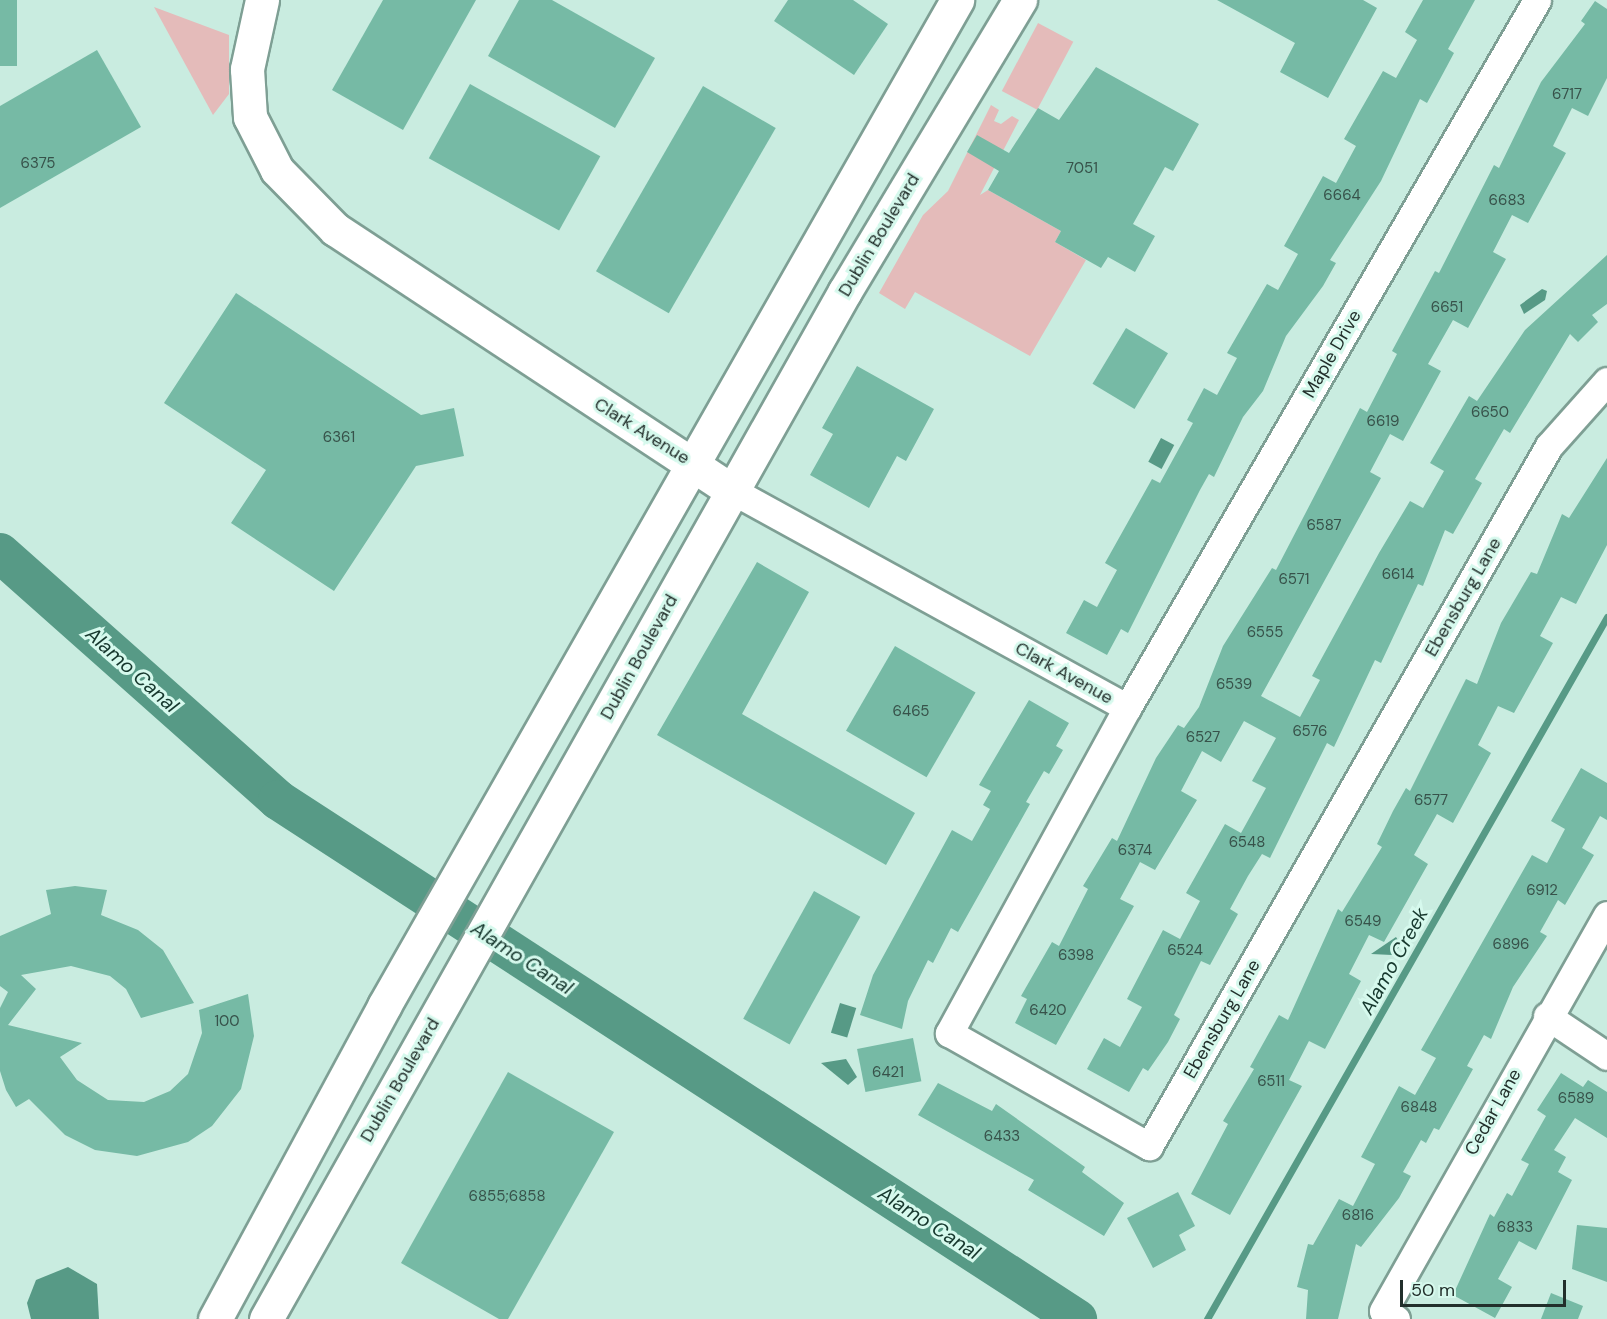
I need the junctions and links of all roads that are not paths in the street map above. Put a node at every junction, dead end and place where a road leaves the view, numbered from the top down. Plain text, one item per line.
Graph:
1 (262, 0) edge
2 (957, 0) edge
3 (1020, 0) edge
4 (1537, 0) edge
5 (1607, 381) edge
6 (693, 463) junction
7 (733, 491) junction
8 (1127, 708) junction
9 (1607, 915) edge
10 (1546, 1016) junction
11 (1607, 1056) edge
12 (1389, 1315) edge
13 (215, 1319) edge
14 (266, 1319) edge

1 - 6 main road, Clark Avenue
2 - 6 main road
3 - 7 main road, Dublin Boulevard
4 - 8 street, Maple Drive
5 - 8 street, Ebensburg Lane
6 - 7 main road, Clark Avenue
6 - 13 main road
7 - 8 street, Clark Avenue
7 - 14 main road, Dublin Boulevard
9 - 10 street, Cedar Lane
10 - 11 street
10 - 12 street, Cedar Lane

